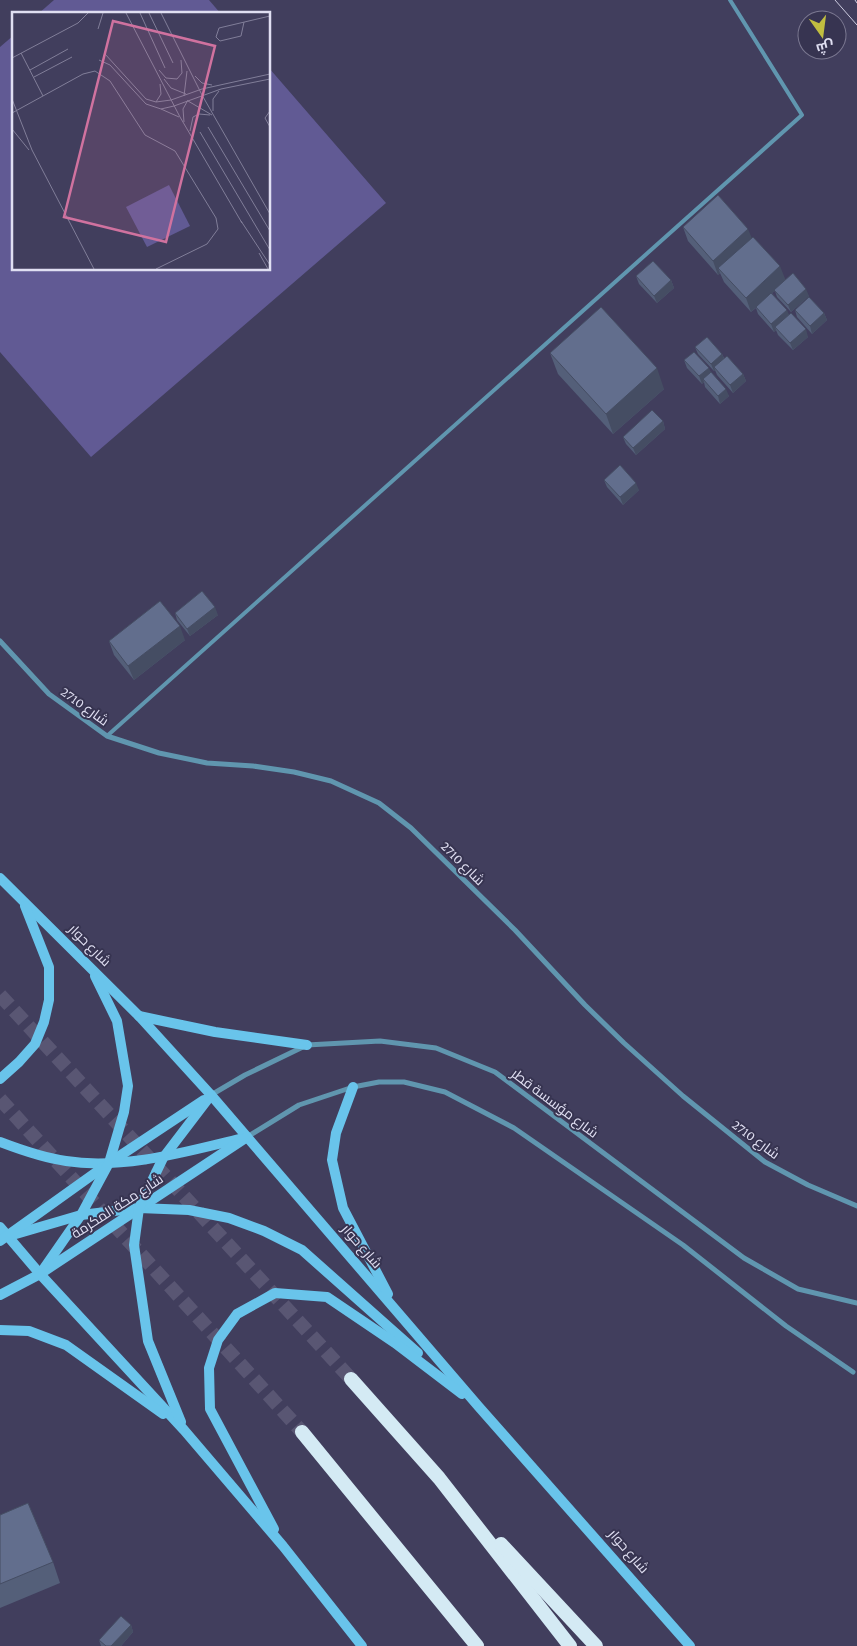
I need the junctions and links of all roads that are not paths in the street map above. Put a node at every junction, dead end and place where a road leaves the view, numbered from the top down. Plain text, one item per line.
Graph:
1 (730, 0) edge
2 (0, 641) edge
3 (107, 736) junction
4 (0, 878) edge
5 (24, 902) junction
6 (91, 969) junction
7 (139, 1016) junction
8 (307, 1046) junction
9 (0, 1079) edge
10 (353, 1087) junction
11 (211, 1095) junction
12 (247, 1137) junction
13 (0, 1142) edge
14 (163, 1158) junction
15 (109, 1163) junction
16 (857, 1206) edge
17 (139, 1208) junction
18 (81, 1215) junction
19 (0, 1226) edge
20 (4, 1239) edge
21 (40, 1274) junction
22 (0, 1295) edge
23 (857, 1303) edge
24 (397, 1311) junction
25 (0, 1330) edge
26 (853, 1372) dead end
27 (351, 1379) tunnel mouth
28 (479, 1407) junction
29 (184, 1430) junction
30 (302, 1432) tunnel mouth
31 (439, 1478) junction
32 (283, 1546) junction
33 (690, 1645) edge
34 (362, 1646) edge
35 (477, 1646) edge
36 (570, 1646) edge
37 (596, 1646) edge

1 - 3 lane
2 - 3 street, شارع 2710
3 - 16 street, شارع 2710
4 - 5 main road, شارع حوار
5 - 6 main road, شارع حوار
5 - 9 main road
6 - 7 main road, شارع حوار
6 - 15 main road
7 - 8 main road
7 - 11 main road, شارع حوار
8 - 11 street, شارع مؤسسة قطر
8 - 23 street, شارع مؤسسة قطر
10 - 12 street
10 - 24 main road
10 - 26 street
11 - 12 main road, شارع حوار
11 - 14 main road
11 - 15 main road
12 - 14 main road
12 - 17 main road, شارع مكة المكرمة
12 - 24 main road, شارع حوار
13 - 15 main road
14 - 15 main road
14 - 17 main road
15 - 18 main road
15 - 20 main road
17 - 18 main road
17 - 21 main road, شارع مكة المكرمة
17 - 28 main road
17 - 29 main road
18 - 20 main road
18 - 21 main road
19 - 20 main road
20 - 21 main road
21 - 22 main road, شارع مكة المكرمة
21 - 29 main road
24 - 28 main road, شارع حوار
25 - 29 main road
27 - 31 highway
28 - 32 main road
28 - 33 main road, شارع حوار
29 - 32 main road
30 - 35 highway
31 - 36 highway
31 - 37 highway
32 - 34 main road

